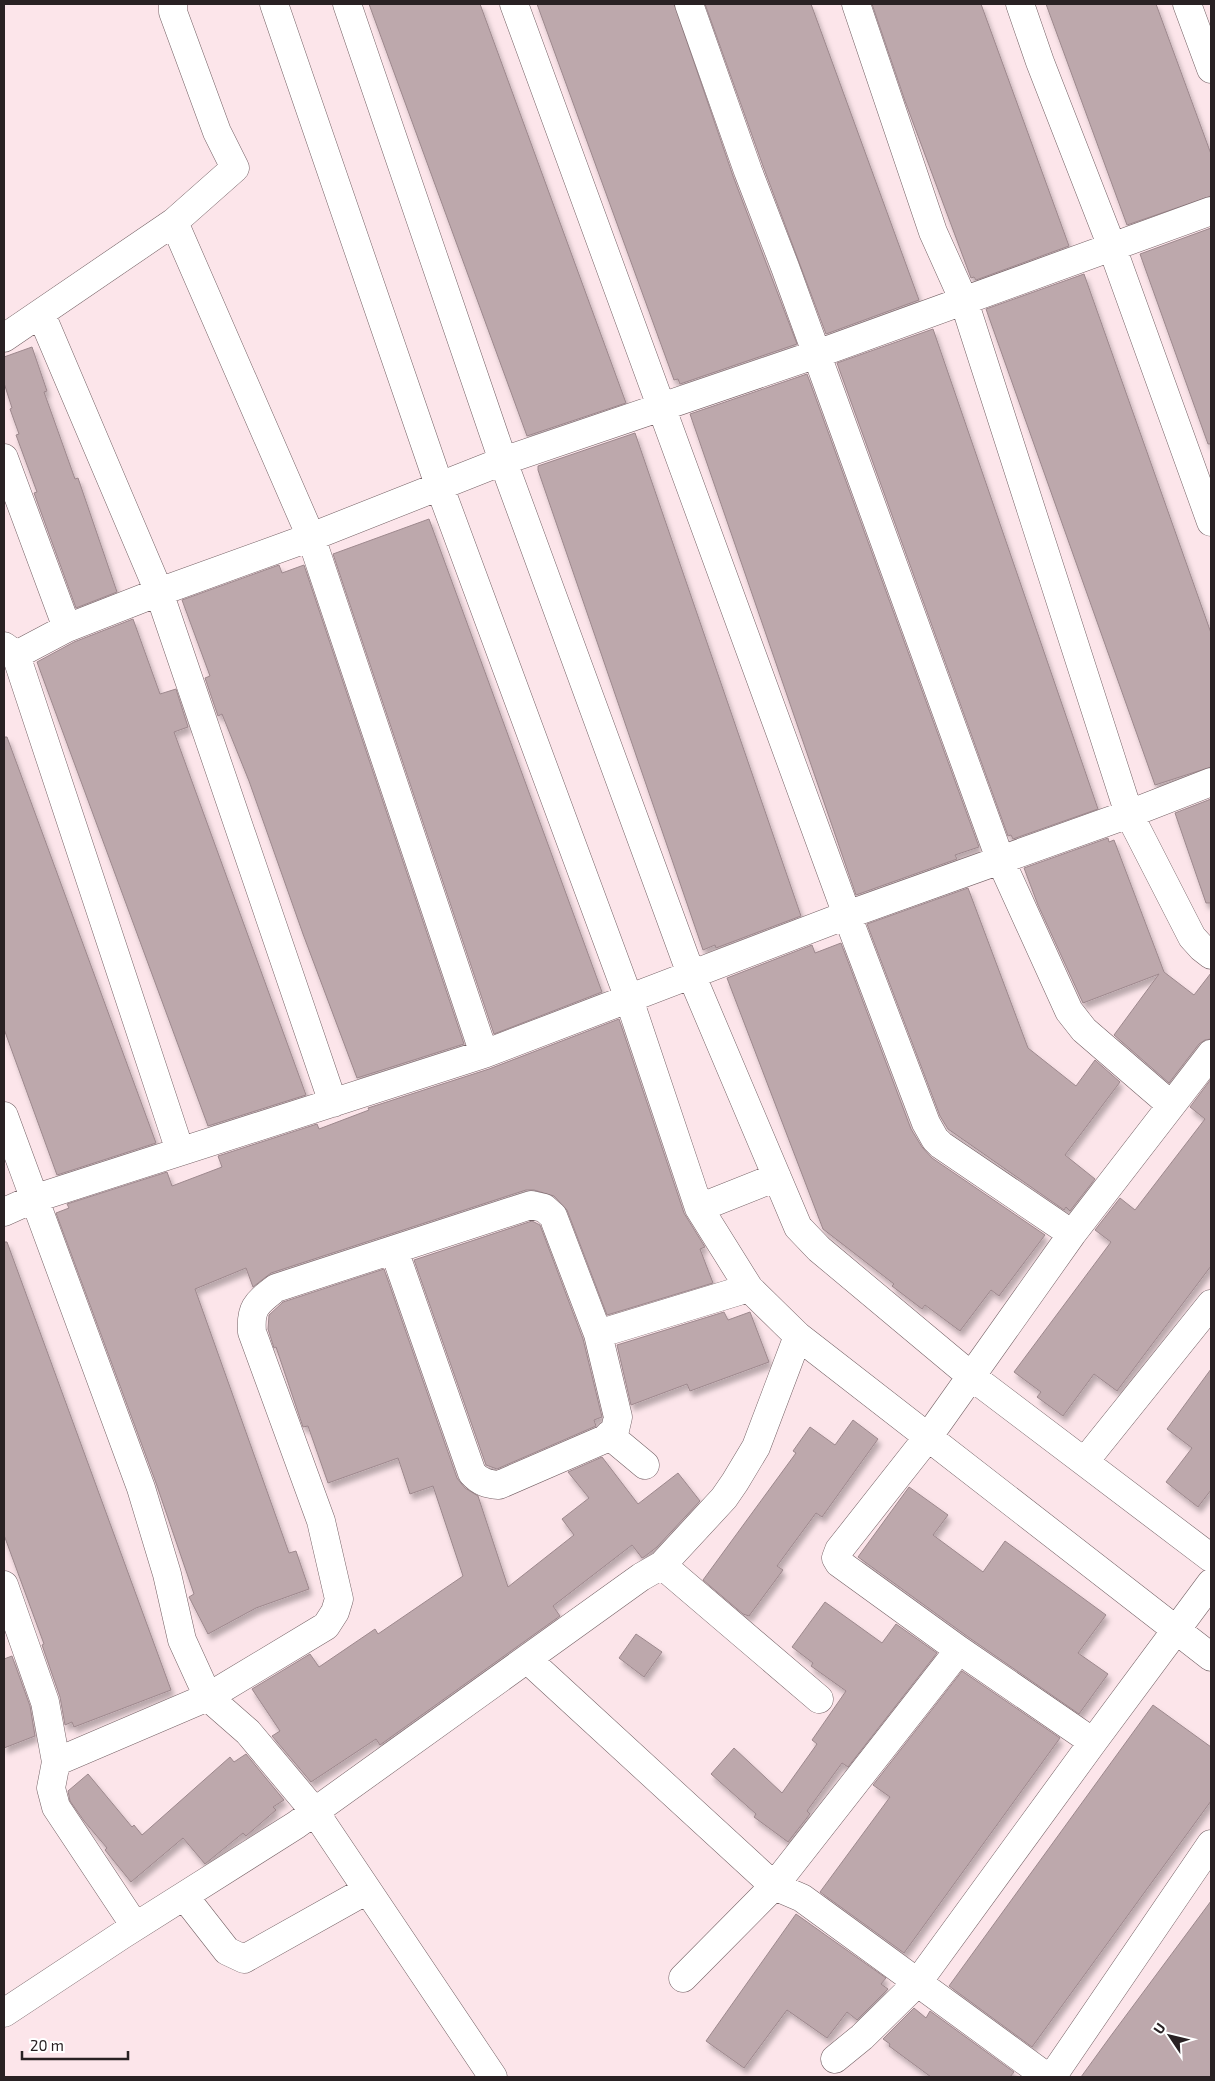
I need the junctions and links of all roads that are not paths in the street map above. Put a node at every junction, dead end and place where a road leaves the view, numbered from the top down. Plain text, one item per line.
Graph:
1 (173, 4) edge
2 (274, 4) edge
3 (347, 4) edge
4 (514, 4) edge
5 (689, 4) edge
6 (856, 4) edge
7 (1020, 4) edge
8 (1187, 4) edge
9 (1211, 69) edge
10 (1211, 212) edge
11 (174, 222) junction
12 (1112, 247) junction
13 (964, 301) junction
14 (41, 314) junction
15 (4, 338) edge
16 (817, 354) junction
17 (661, 406) junction
18 (4, 458) edge
19 (503, 461) junction
20 (439, 485) junction
21 (1211, 522) edge
22 (311, 537) junction
23 (159, 592) junction
24 (67, 628) junction
25 (10, 650) edge
26 (1211, 782) edge
27 (1129, 814) junction
28 (1000, 860) junction
29 (847, 915) junction
30 (1211, 955) edge
31 (691, 974) junction
32 (629, 999) junction
33 (484, 1054) junction
34 (1211, 1054) edge
35 (333, 1103) junction
36 (1171, 1105) junction
37 (4, 1116) edge
38 (180, 1151) junction
39 (774, 1178) junction
40 (33, 1199) junction
41 (700, 1207) junction
42 (4, 1212) edge
43 (1072, 1234) junction
44 (394, 1250) junction
45 (749, 1288) junction
46 (1211, 1304) edge
47 (598, 1334) junction
48 (798, 1336) junction
49 (971, 1376) junction
50 (609, 1435) junction
51 (928, 1437) junction
52 (1084, 1461) junction
53 (644, 1465) dead end
54 (1211, 1558) edge
55 (662, 1565) junction
56 (1211, 1583) edge
57 (4, 1585) edge
58 (1178, 1629) junction
59 (959, 1650) junction
60 (1211, 1657) edge
61 (527, 1659) junction
62 (208, 1696) junction
63 (819, 1699) dead end
64 (1093, 1742) junction
65 (56, 1762) junction
66 (314, 1812) junction
67 (1211, 1844) edge
68 (774, 1886) junction
69 (367, 1890) junction
70 (184, 1896) junction
71 (135, 1926) junction
72 (683, 1978) dead end
73 (918, 1982) junction
74 (4, 2013) edge
75 (835, 2059) dead end
76 (494, 2077) edge
77 (1047, 2077) edge
78 (1052, 2077) edge

1 - 11 street
2 - 20 street
3 - 19 street
4 - 17 street
5 - 16 street
6 - 13 street
7 - 12 street
8 - 9 street
10 - 12 street
11 - 14 street
11 - 22 street
12 - 13 street
12 - 21 street
13 - 16 street
13 - 27 street
14 - 15 street
14 - 23 street
16 - 17 street
16 - 28 street
17 - 19 street
17 - 29 street
18 - 24 street
19 - 20 street
19 - 31 street
20 - 22 street
20 - 32 street
22 - 23 street
22 - 33 street
23 - 24 street
23 - 35 street
24 - 25 street
25 - 38 street
26 - 27 street
27 - 28 street
27 - 30 street
28 - 29 street
28 - 36 street
29 - 31 street
29 - 43 street
31 - 32 street
31 - 39 street
32 - 33 street
32 - 41 street
33 - 35 street
34 - 36 street
35 - 38 street
36 - 43 street
37 - 40 street
38 - 40 street
39 - 41 street
39 - 49 street
40 - 42 street
40 - 62 street
41 - 45 street
43 - 49 street
44 - 47 street
44 - 50 street
44 - 62 street
45 - 47 street
45 - 48 street
46 - 52 street
47 - 50 street
48 - 51 street
48 - 55 street
49 - 51 street
49 - 52 street
50 - 53 street
51 - 58 street
51 - 59 street
52 - 54 street
55 - 61 street
55 - 63 street
56 - 58 street
57 - 65 street
58 - 60 street
58 - 64 street
59 - 64 street
59 - 68 street
61 - 66 street
61 - 68 street
62 - 65 street
62 - 66 street
64 - 73 street
65 - 71 street
66 - 69 street
66 - 70 street
67 - 78 street
68 - 72 street
68 - 73 street
69 - 70 street
69 - 76 street
70 - 71 street
71 - 74 street
73 - 75 street
73 - 77 street

